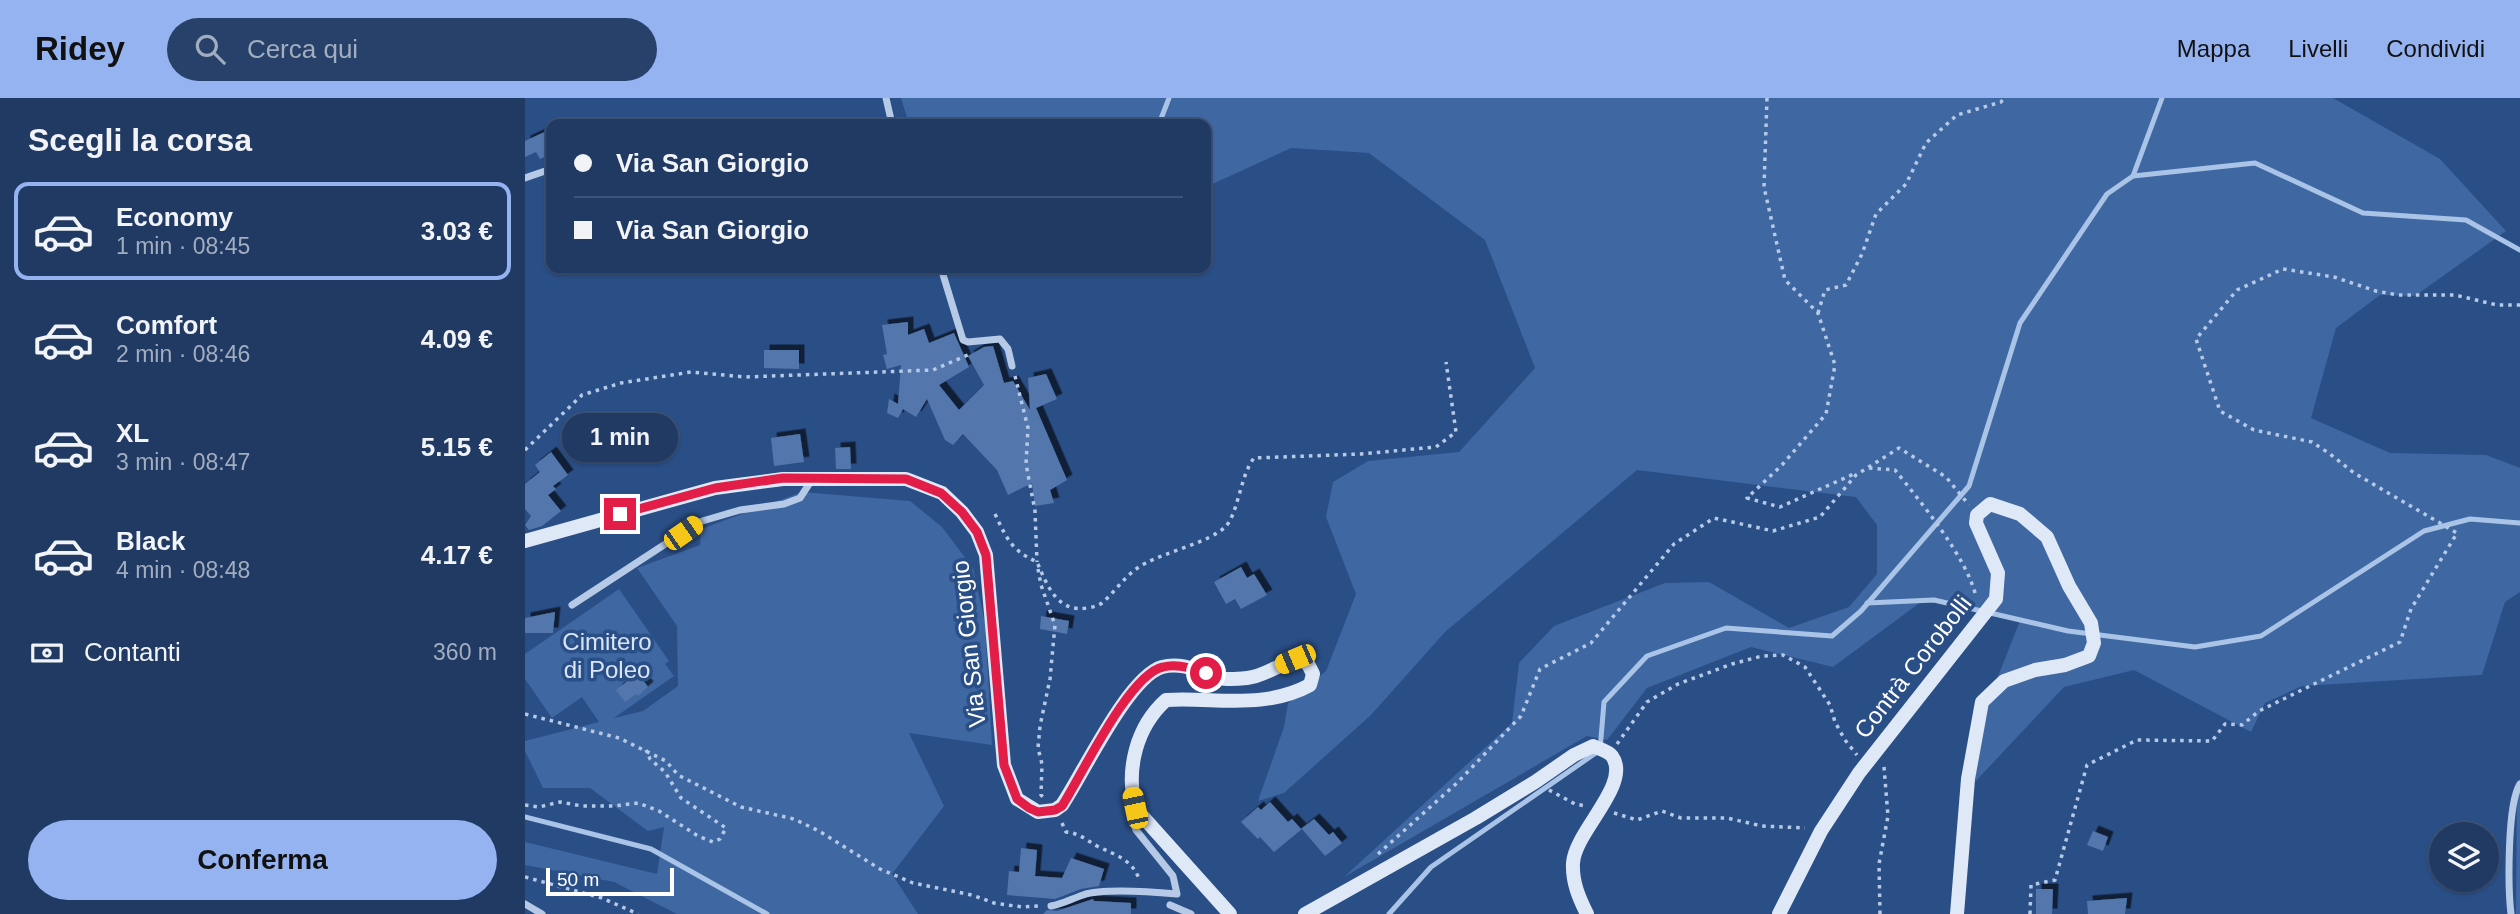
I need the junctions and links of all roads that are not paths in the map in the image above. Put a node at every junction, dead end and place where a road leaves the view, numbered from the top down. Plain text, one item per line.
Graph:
1 (886, 98) edge
2 (891, 119) edge
3 (546, 171) edge
4 (525, 178) edge
5 (943, 273) edge
6 (1012, 366) road end
7 (813, 477) junction
8 (525, 541) edge
9 (572, 605) dead end
10 (2520, 784) edge
11 (1135, 808) junction
12 (525, 904) edge
13 (1170, 905) dead end
14 (1051, 906) road end
15 (542, 914) edge
16 (1191, 914) edge
17 (1230, 914) edge
18 (1305, 914) edge
19 (1587, 914) edge
20 (1779, 914) edge
21 (1957, 914) edge
22 (2511, 914) edge

1 - 2 street
3 - 4 street
5 - 6 street
7 - 8 street, Via San Giorgio
7 - 9 street
7 - 11 street, Via San Giorgio
10 - 22 street
11 - 14 street
11 - 17 street
12 - 15 street
13 - 16 street
18 - 19 street
20 - 21 street, Contrà Corobolli

